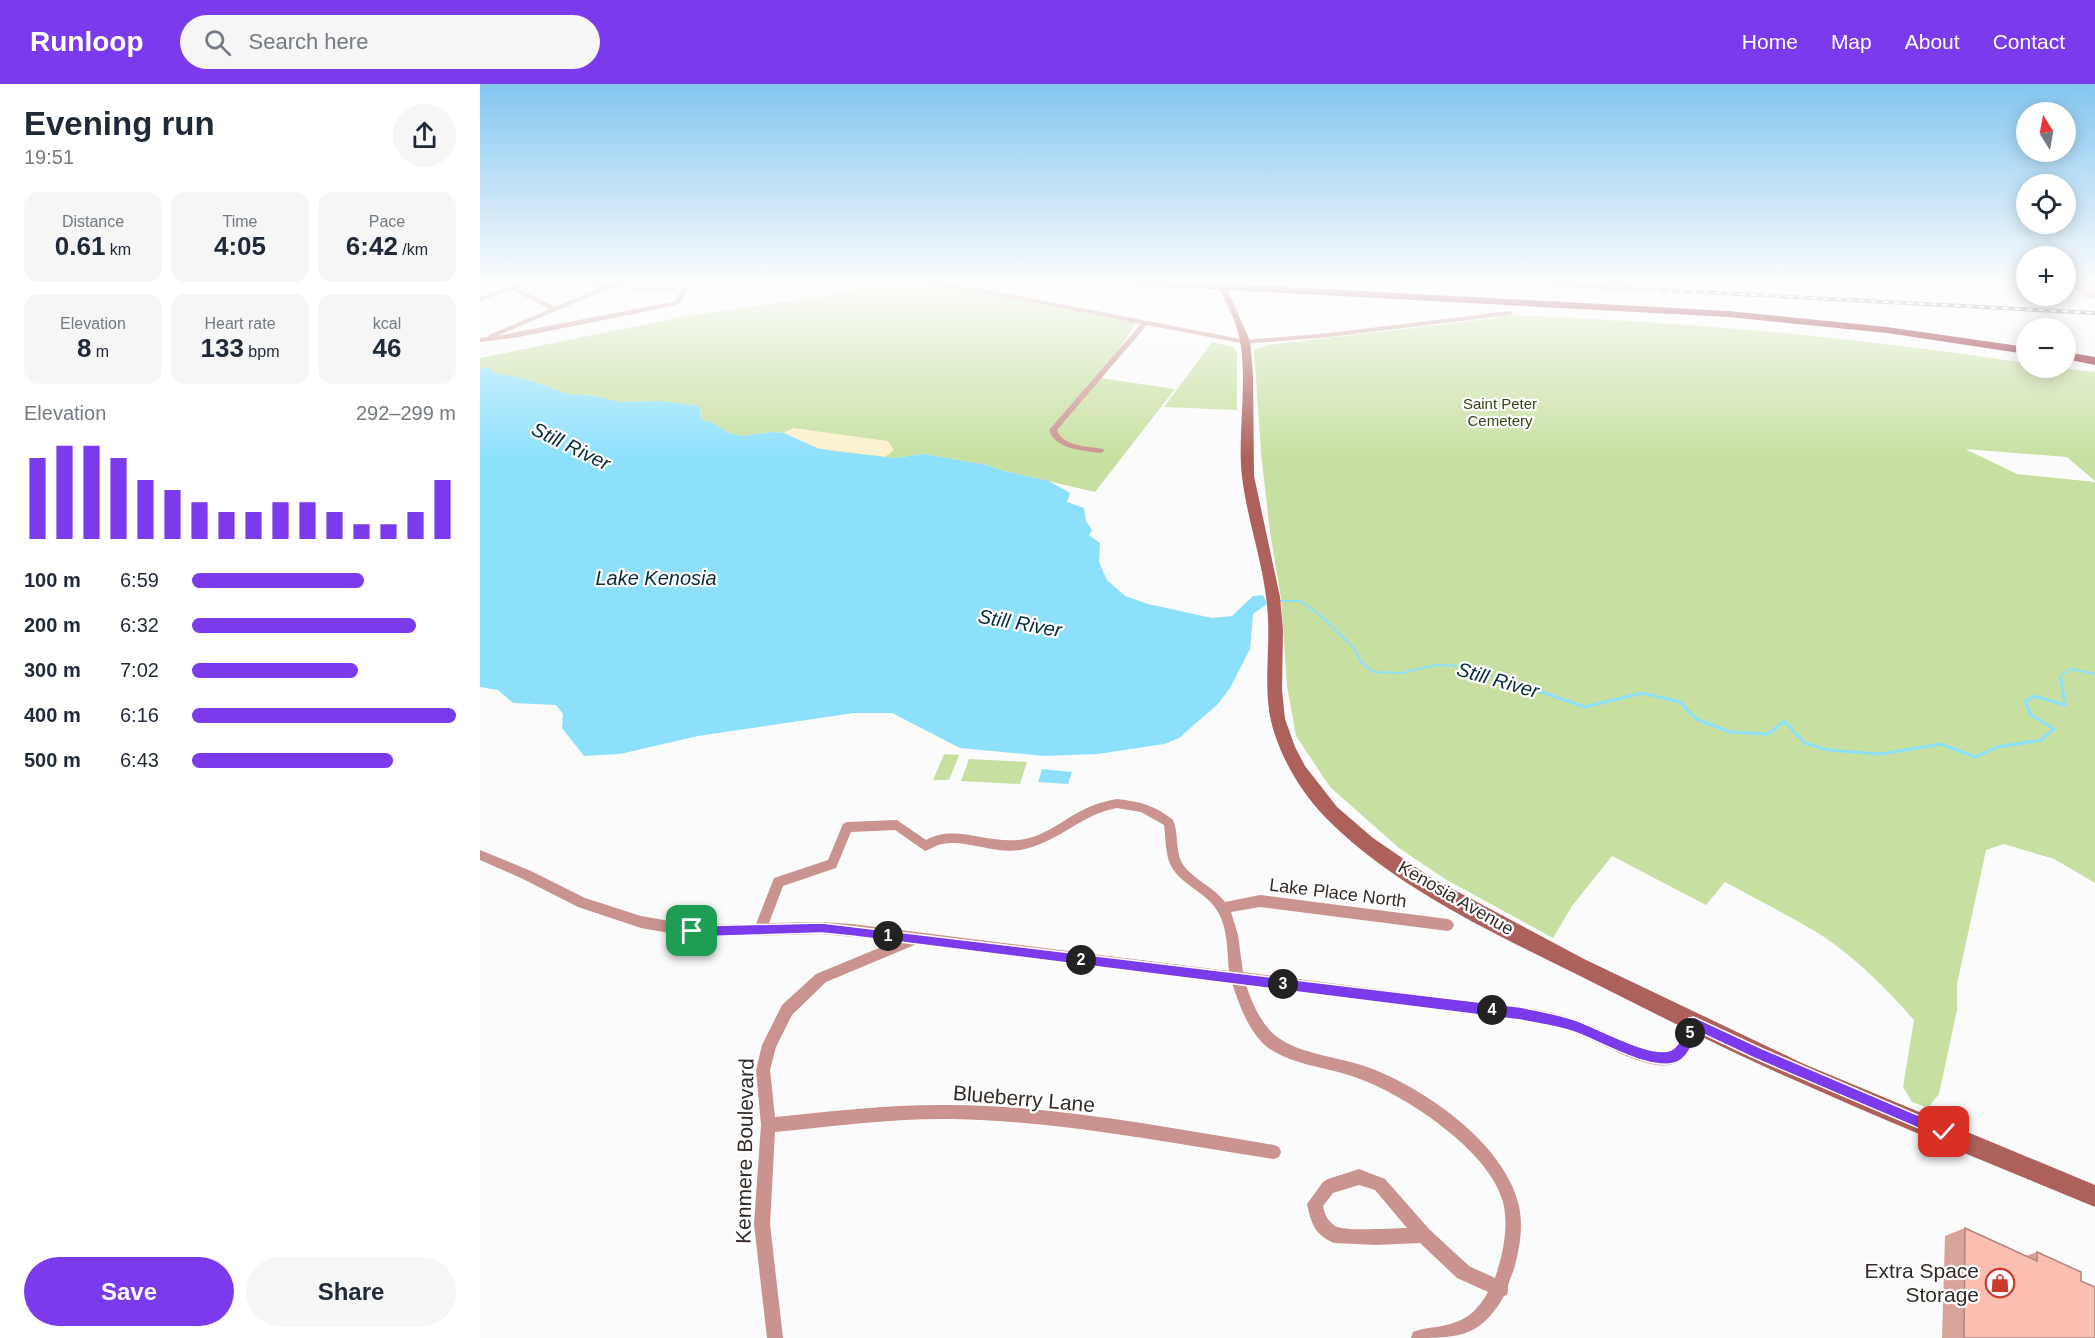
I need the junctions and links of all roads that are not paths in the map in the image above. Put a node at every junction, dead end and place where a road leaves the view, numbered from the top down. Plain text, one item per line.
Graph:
1 (1130, 341) edge
2 (1237, 341) edge
3 (1263, 341) edge
4 (1957, 341) edge
5 (1245, 342) junction
6 (2016, 349) edge
7 (2076, 350) edge
8 (2095, 353) edge
9 (2076, 358) edge
10 (2095, 361) edge
11 (1100, 451) dead end
12 (480, 855) edge
13 (1223, 908) junction
14 (1448, 925) dead end
15 (760, 930) junction
16 (915, 939) junction
17 (1237, 978) junction
18 (1694, 1023) junction
19 (768, 1125) junction
20 (1274, 1152) dead end
21 (2095, 1196) edge
22 (1423, 1235) junction
23 (1501, 1289) junction
24 (775, 1338) edge
25 (1419, 1338) edge

1 - 11 street
2 - 5 street
3 - 5 street
4 - 6 highway
5 - 18 street, Kenosia Avenue
7 - 8 highway
9 - 10 highway
12 - 15 street
13 - 14 street, Lake Place North
13 - 15 street
13 - 17 street
15 - 16 street
16 - 17 street
16 - 19 street, Kenmere Boulevard
17 - 18 street
17 - 23 street
18 - 21 street, Kenosia Avenue
19 - 20 street, Blueberry Lane
19 - 24 street, Kenmere Boulevard
22 - 22 street
22 - 23 street
23 - 25 street

